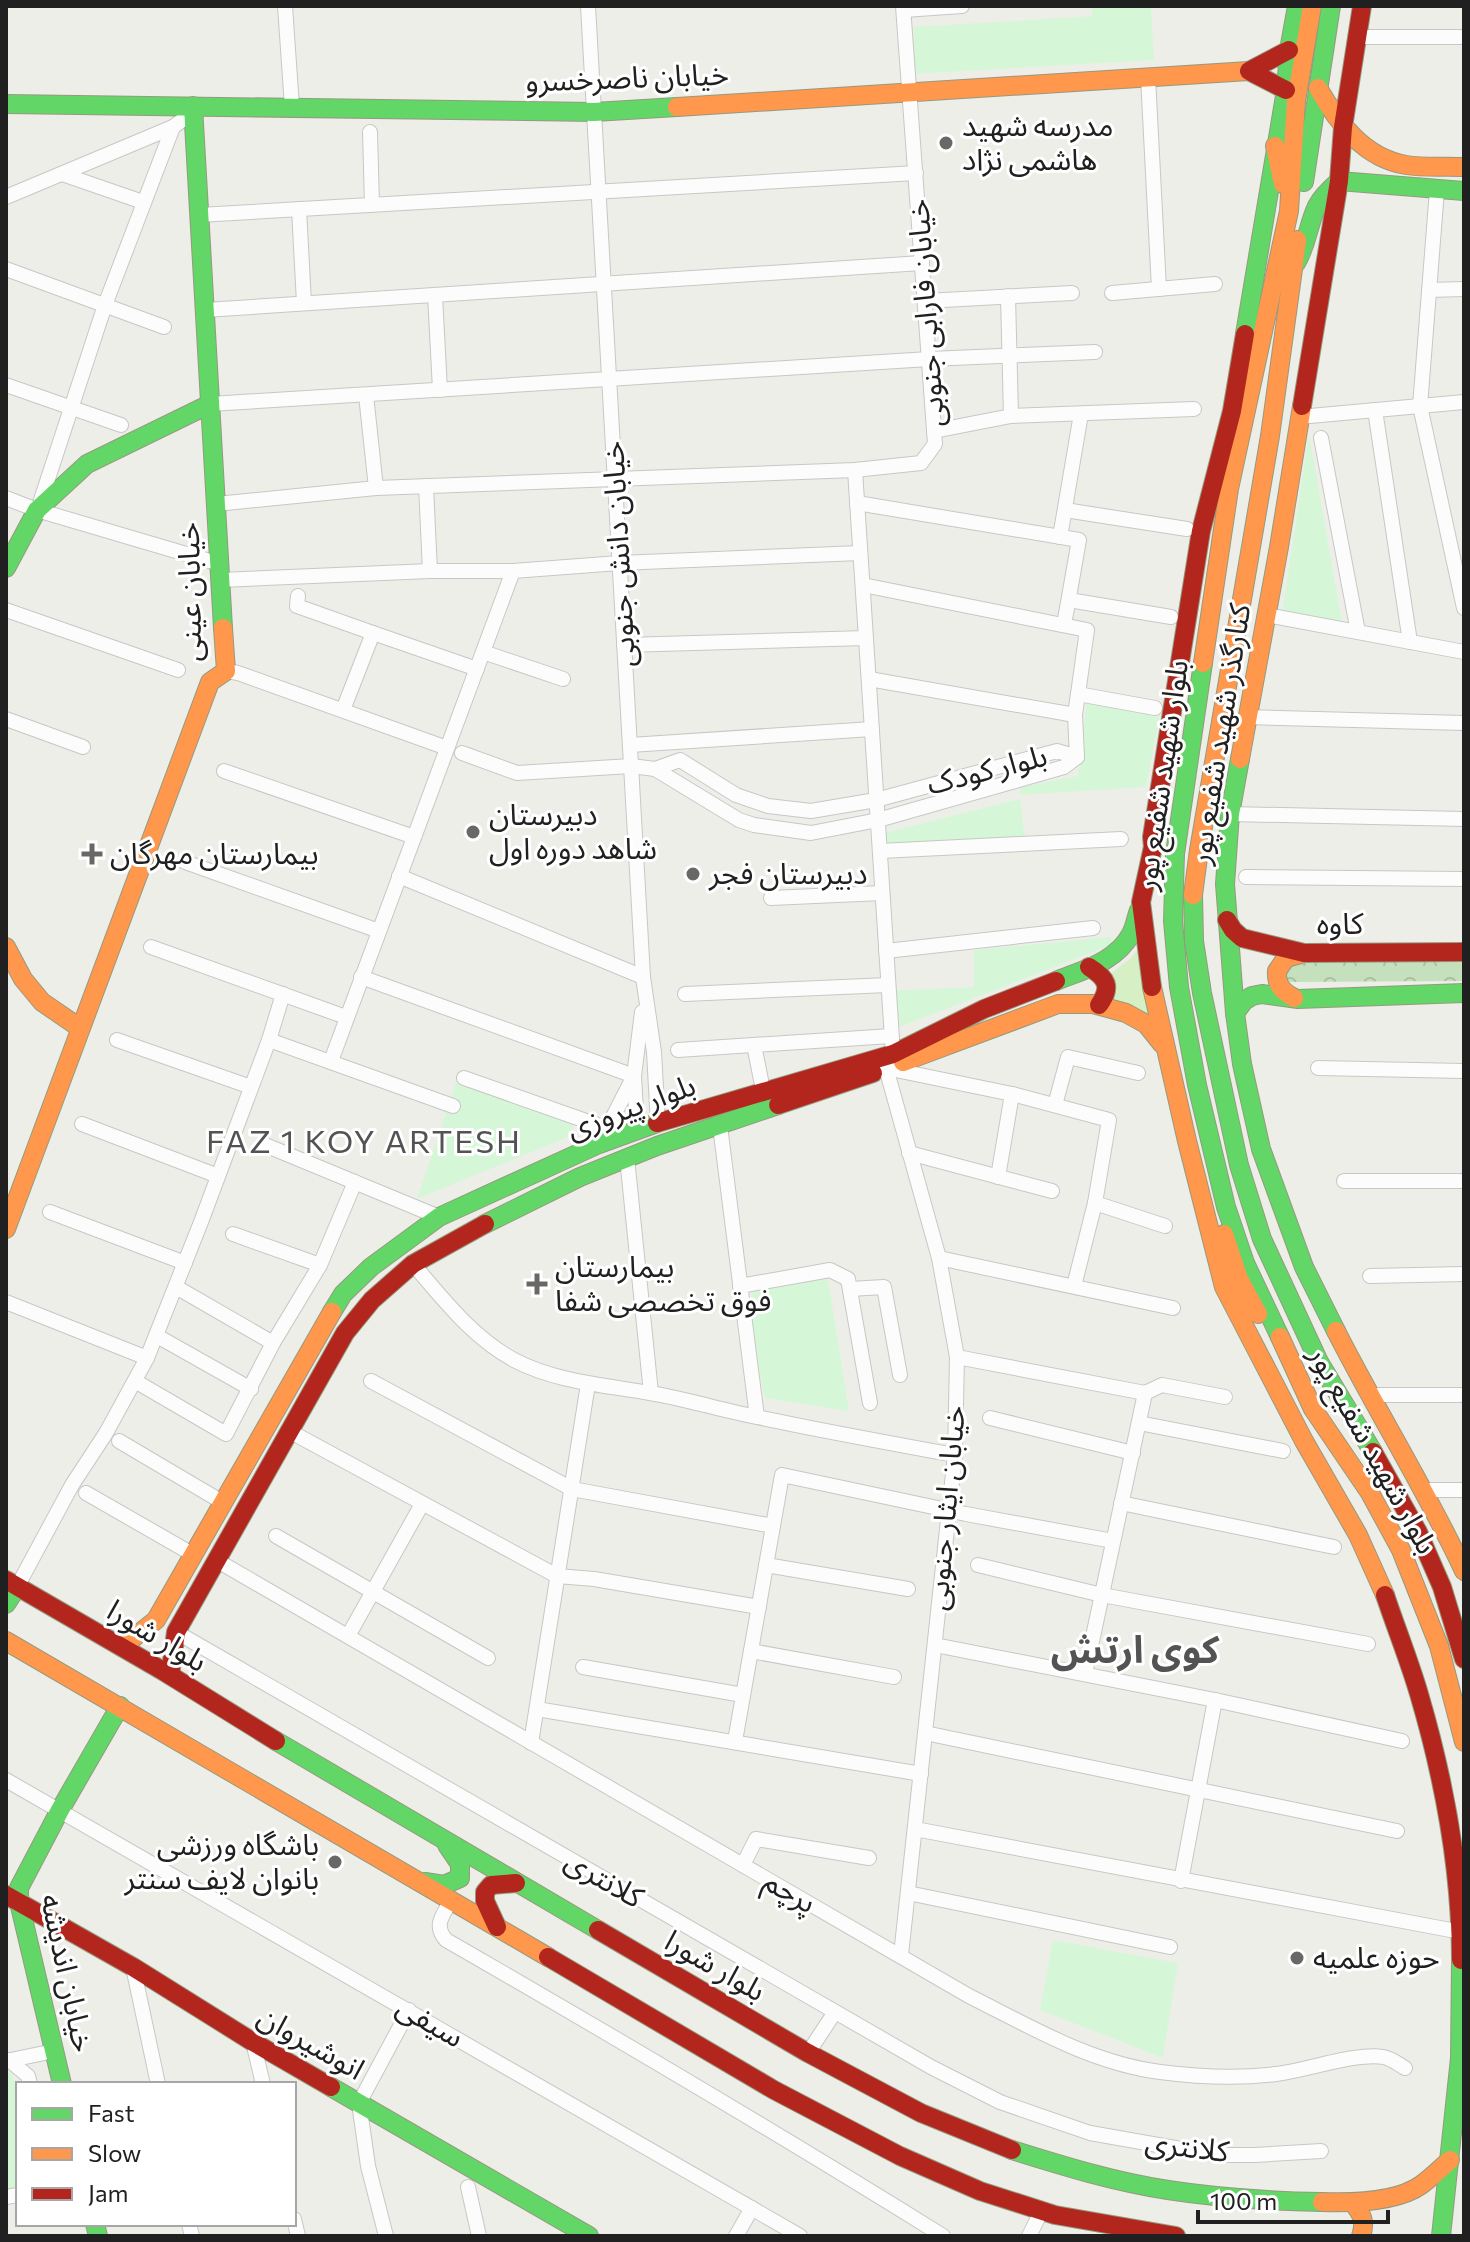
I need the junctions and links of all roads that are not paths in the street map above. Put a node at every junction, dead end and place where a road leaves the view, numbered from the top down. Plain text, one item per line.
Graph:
1 (285, 6) edge
2 (588, 6) edge
3 (962, 6) edge
4 (1297, 6) edge
5 (1312, 6) edge
6 (1331, 6) edge
7 (1362, 6) edge
8 (904, 8) edge
9 (1357, 37) junction
10 (1464, 37) edge
11 (1289, 50) junction
12 (1249, 71) junction
13 (1148, 77) junction
14 (1318, 88) junction
15 (1286, 90) junction
16 (910, 92) junction
17 (6, 104) edge
18 (292, 107) junction
19 (193, 109) junction
20 (594, 112) junction
21 (173, 127) junction
22 (1343, 127) junction
23 (370, 132) dead end
24 (1275, 146) junction
25 (1392, 161) junction
26 (1464, 167) edge
27 (916, 173) junction
28 (62, 174) junction
29 (1339, 181) junction
30 (1389, 186) junction
31 (1437, 190) junction
32 (1464, 191) edge
33 (598, 192) junction
34 (8, 197) edge
35 (143, 202) junction
36 (372, 205) junction
37 (299, 209) junction
38 (1289, 211) junction
39 (199, 215) junction
40 (922, 263) junction
41 (1293, 268) junction
42 (6, 269) edge
43 (604, 284) junction
44 (1215, 284) dead end
45 (1159, 289) junction
46 (1464, 289) edge
47 (1429, 290) junction
48 (1072, 293) dead end
49 (1112, 293) dead end
50 (435, 295) junction
51 (1008, 296) junction
52 (925, 301) junction
53 (304, 303) junction
54 (105, 305) junction
55 (205, 310) junction
56 (164, 327) dead end
57 (1095, 352) dead end
58 (1009, 356) junction
59 (929, 359) junction
60 (609, 380) junction
61 (6, 385) edge
62 (440, 390) junction
63 (366, 395) junction
64 (1464, 402) edge
65 (210, 404) junction
66 (1420, 406) junction
67 (71, 407) junction
68 (1194, 409) dead end
69 (1375, 410) junction
70 (1081, 414) junction
71 (1011, 416) junction
72 (1299, 417) junction
73 (121, 425) dead end
74 (1241, 429) junction
75 (934, 431) junction
76 (1270, 436) junction
77 (1321, 438) dead end
78 (855, 470) junction
79 (615, 478) junction
80 (426, 486) junction
81 (376, 488) junction
82 (1229, 489) junction
83 (1260, 497) junction
84 (6, 498) edge
85 (857, 503) junction
86 (216, 504) junction
87 (37, 510) junction
88 (1065, 510) junction
89 (1187, 529) dead end
90 (1060, 537) junction
91 (860, 553) junction
92 (619, 563) junction
93 (6, 568) edge
94 (430, 571) junction
95 (513, 571) junction
96 (220, 572) junction
97 (863, 585) junction
98 (298, 596) dead end
99 (1069, 600) junction
100 (1464, 608) edge
101 (6, 610) edge
102 (1267, 615) junction
103 (1171, 617) dead end
104 (1064, 625) junction
105 (1358, 632) junction
106 (373, 633) junction
107 (866, 638) junction
108 (1410, 642) junction
109 (624, 645) junction
110 (483, 652) junction
111 (1464, 652) edge
112 (1233, 657) junction
113 (477, 669) junction
114 (178, 670) dead end
115 (226, 671) junction
116 (563, 679) dead end
117 (869, 679) junction
118 (1202, 681) junction
119 (1078, 694) junction
120 (1155, 708) dead end
121 (343, 710) junction
122 (1075, 715) junction
123 (1247, 717) junction
124 (6, 719) edge
125 (1464, 723) edge
126 (872, 729) junction
127 (680, 742) junction
128 (630, 745) junction
129 (83, 747) dead end
130 (454, 750) junction
131 (1077, 757) junction
132 (680, 760) junction
133 (631, 766) junction
134 (655, 769) junction
135 (224, 771) dead end
136 (983, 771) junction
137 (988, 789) junction
138 (750, 800) junction
139 (876, 800) junction
140 (1230, 814) junction
141 (1464, 819) edge
142 (739, 820) junction
143 (878, 820) junction
144 (414, 837) junction
145 (1121, 839) dead end
146 (1153, 847) junction
147 (880, 851) junction
148 (185, 862) dead end
149 (399, 876) junction
150 (1246, 877) dead end
151 (1464, 879) edge
152 (882, 893) junction
153 (771, 898) dead end
154 (1141, 902) junction
155 (1227, 920) junction
156 (1093, 928) dead end
157 (379, 931) junction
158 (6, 947) edge
159 (151, 947) dead end
160 (886, 951) junction
161 (1464, 952) edge
162 (1304, 953) junction
163 (1089, 967) junction
164 (361, 977) junction
165 (643, 977) junction
166 (888, 985) junction
167 (1464, 993) edge
168 (283, 994) junction
169 (685, 994) dead end
170 (644, 996) junction
171 (1298, 999) junction
172 (1099, 1005) junction
173 (1235, 1013) junction
174 (346, 1017) junction
175 (80, 1028) junction
176 (117, 1040) dead end
177 (269, 1040) junction
178 (754, 1045) junction
179 (678, 1050) dead end
180 (1167, 1050) junction
181 (890, 1053) junction
182 (331, 1061) junction
183 (1242, 1064) junction
184 (1318, 1068) dead end
185 (1464, 1071) edge
186 (1138, 1073) dead end
187 (634, 1076) junction
188 (464, 1078) dead end
189 (251, 1087) junction
190 (763, 1090) junction
191 (1012, 1094) junction
192 (1055, 1105) junction
193 (453, 1106) dead end
194 (82, 1124) dead end
195 (658, 1124) junction
196 (720, 1126) junction
197 (637, 1129) junction
198 (602, 1136) junction
199 (1187, 1141) junction
200 (265, 1145) dead end
201 (657, 1146) junction
202 (909, 1153) junction
203 (627, 1158) junction
204 (218, 1176) junction
205 (998, 1177) junction
206 (1344, 1181) dead end
207 (1464, 1181) edge
208 (355, 1182) junction
209 (1052, 1191) dead end
210 (1095, 1203) junction
211 (50, 1212) dead end
212 (439, 1217) junction
213 (1165, 1226) dead end
214 (6, 1229) edge
215 (233, 1234) dead end
216 (1262, 1239) junction
217 (939, 1258) junction
218 (185, 1263) junction
219 (413, 1264) junction
220 (320, 1265) junction
221 (1464, 1274) edge
222 (1370, 1276) dead end
223 (740, 1286) junction
224 (1074, 1286) junction
225 (176, 1287) junction
226 (850, 1289) junction
227 (6, 1302) edge
228 (1173, 1308) dead end
229 (157, 1336) junction
230 (273, 1343) junction
231 (957, 1357) junction
232 (147, 1358) junction
233 (900, 1375) dead end
234 (135, 1381) junction
235 (371, 1381) dead end
236 (1300, 1381) junction
237 (588, 1384) junction
238 (251, 1389) junction
239 (651, 1393) junction
240 (1145, 1393) junction
241 (1369, 1395) junction
242 (1464, 1395) edge
243 (1225, 1397) dead end
244 (870, 1403) dead end
245 (757, 1417) junction
246 (990, 1418) dead end
247 (1139, 1423) junction
248 (291, 1432) junction
249 (119, 1441) dead end
250 (1283, 1451) dead end
251 (1133, 1453) junction
252 (955, 1455) junction
253 (572, 1489) junction
254 (1423, 1490) junction
255 (1464, 1490) edge
256 (86, 1493) dead end
257 (224, 1503) junction
258 (1121, 1503) junction
259 (422, 1504) junction
260 (949, 1510) junction
261 (773, 1526) junction
262 (276, 1536) dead end
263 (1113, 1541) junction
264 (1334, 1547) dead end
265 (194, 1555) junction
266 (216, 1560) junction
267 (766, 1565) junction
268 (978, 1565) dead end
269 (1464, 1571) edge
270 (557, 1576) junction
271 (12, 1584) edge
272 (908, 1589) dead end
273 (373, 1592) junction
274 (1102, 1595) junction
275 (6, 1604) edge
276 (759, 1607) junction
277 (156, 1620) junction
278 (176, 1632) junction
279 (348, 1636) junction
280 (7, 1640) edge
281 (1368, 1644) dead end
282 (935, 1645) junction
283 (122, 1647) junction
284 (751, 1651) junction
285 (488, 1658) dead end
286 (1464, 1659) edge
287 (583, 1667) dead end
288 (1085, 1674) junction
289 (170, 1675) junction
290 (894, 1677) dead end
291 (743, 1695) junction
292 (1215, 1700) junction
293 (120, 1706) junction
294 (537, 1709) junction
295 (925, 1733) junction
296 (735, 1741) junction
297 (1402, 1741) dead end
298 (1464, 1742) edge
299 (531, 1743) junction
300 (921, 1774) junction
301 (6, 1780) edge
302 (1198, 1789) junction
303 (60, 1810) junction
304 (915, 1829) junction
305 (1397, 1831) dead end
306 (444, 1840) junction
307 (869, 1858) dead end
308 (743, 1865) junction
309 (414, 1878) junction
310 (1181, 1881) junction
311 (516, 1883) junction
312 (908, 1893) junction
313 (12, 1898) edge
314 (451, 1901) junction
315 (497, 1927) junction
316 (1461, 1932) junction
317 (1170, 1947) dead end
318 (901, 1955) junction
319 (133, 1967) junction
320 (1462, 1991) edge
321 (409, 2010) junction
322 (835, 2012) junction
323 (253, 2042) junction
324 (54, 2051) junction
325 (808, 2053) junction
326 (7, 2060) edge
327 (1405, 2068) dead end
328 (30, 2082) edge
329 (62, 2082) edge
330 (158, 2082) edge
331 (263, 2082) edge
332 (359, 2103) junction
333 (1321, 2151) dead end
334 (1450, 2160) junction
335 (468, 2187) dead end
336 (1353, 2203) junction
337 (752, 2208) junction
338 (1042, 2210) junction
339 (386, 2236) edge
340 (479, 2236) edge
341 (589, 2236) edge
342 (736, 2236) edge
343 (800, 2236) edge
344 (943, 2236) edge
345 (1029, 2236) edge
346 (1176, 2236) edge
347 (1361, 2236) edge
348 (1441, 2236) edge

1 - 18 street
2 - 20 street, خیابان دانش جنوبی
3 - 8 street
4 - 11 main road
5 - 38 main road, بلوار شهید شفیع پور
6 - 14 main road, بلوار شهید شفیع پور
7 - 9 main road, کنارگذر شهید شفیع پور
8 - 16 street, خیابان فارابی جنوبی
9 - 10 street
9 - 22 main road, کنارگذر شهید شفیع پور
11 - 12 main road
11 - 15 main road
12 - 13 main road, خیابان ناصرخسرو
12 - 15 main road
13 - 16 main road, خیابان ناصرخسرو
13 - 45 street
14 - 22 main road
14 - 41 main road, بلوار شهید شفیع پور
15 - 24 main road
16 - 20 main road, خیابان ناصرخسرو
16 - 27 street, خیابان فارابی جنوبی
17 - 19 main road, خیابان ناصرخسرو
18 - 19 main road, خیابان ناصرخسرو
18 - 20 main road, خیابان ناصرخسرو
19 - 21 street
19 - 39 main road, خیابان عینی
20 - 33 street, خیابان دانش جنوبی
21 - 28 street
21 - 35 street
22 - 25 main road
22 - 29 main road, کنارگذر شهید شفیع پور
23 - 36 street
24 - 38 main road
24 - 146 main road
25 - 26 main road
25 - 30 main road
27 - 33 street
27 - 40 street, خیابان فارابی جنوبی
28 - 34 street
28 - 35 street
29 - 30 main road
29 - 41 main road
29 - 72 main road, کنارگذر شهید شفیع پور
30 - 31 main road
31 - 32 main road
31 - 47 street
33 - 36 street
33 - 43 street, خیابان دانش جنوبی
35 - 54 street
36 - 37 street
37 - 39 street
37 - 53 street
38 - 74 main road, بلوار شهید شفیع پور
39 - 55 main road, خیابان عینی
40 - 43 street
40 - 52 street, خیابان فارابی جنوبی
41 - 76 main road, بلوار شهید شفیع پور
42 - 54 street
43 - 50 street
43 - 60 street, خیابان دانش جنوبی
44 - 45 street
45 - 49 street
46 - 47 street
47 - 66 street
48 - 51 street
50 - 53 street
50 - 62 street
51 - 52 street
51 - 58 street
52 - 59 street, خیابان فارابی جنوبی
53 - 55 street
54 - 56 street
54 - 67 street
55 - 65 main road, خیابان عینی
57 - 58 street
58 - 59 street
58 - 71 street
59 - 60 street
59 - 75 street, خیابان فارابی جنوبی
60 - 62 street
60 - 79 street, خیابان دانش جنوبی
61 - 67 street
62 - 63 street
63 - 65 street
63 - 81 street
64 - 66 street
65 - 86 main road, خیابان عینی
65 - 87 main road
66 - 69 street
66 - 100 street
67 - 73 street
67 - 87 street
68 - 70 street
69 - 72 street
69 - 108 street
70 - 71 street
70 - 88 street
71 - 75 street
72 - 102 main road, کنارگذر شهید شفیع پور
74 - 76 main road
74 - 82 main road, بلوار شهید شفیع پور
75 - 78 street, خیابان فارابی جنوبی
76 - 83 main road, بلوار شهید شفیع پور
77 - 105 street
78 - 79 street, خیابان فارابی جنوبی
78 - 85 street, خیابان ایثار جنوبی
79 - 80 street, خیابان فارابی جنوبی
79 - 92 street, خیابان دانش جنوبی
80 - 81 street, خیابان فارابی جنوبی
80 - 94 street
81 - 86 street, خیابان فارابی جنوبی
82 - 83 main road
82 - 118 main road, بلوار شهید شفیع پور
83 - 112 main road, بلوار شهید شفیع پور
84 - 87 street
85 - 90 street
85 - 91 street, خیابان ایثار جنوبی
86 - 96 main road, خیابان عینی
87 - 93 main road
87 - 96 street
88 - 89 street
88 - 90 street
90 - 99 street
91 - 92 street
91 - 97 street, خیابان ایثار جنوبی
92 - 95 street
92 - 109 street, خیابان دانش جنوبی
94 - 95 street
94 - 96 street
95 - 110 street
96 - 115 main road, خیابان عینی
97 - 104 street
97 - 107 street, خیابان ایثار جنوبی
98 - 106 street
99 - 103 street
99 - 104 street
101 - 114 street
102 - 105 street
102 - 123 main road, کنارگذر شهید شفیع پور
104 - 119 street
105 - 108 street
106 - 113 street
106 - 121 street
107 - 109 street
107 - 117 street, خیابان ایثار جنوبی
108 - 111 street
109 - 128 street, خیابان دانش جنوبی
110 - 113 street
110 - 116 street
112 - 140 main road
112 - 216 main road, بلوار شهید شفیع پور
113 - 130 street
115 - 121 street
115 - 175 main road, خیابان عینی
117 - 122 street
117 - 126 street, خیابان ایثار جنوبی
118 - 146 main road
118 - 236 main road, بلوار شهید شفیع پور
119 - 120 street
119 - 122 street
121 - 130 street
122 - 131 street
123 - 125 street
123 - 140 main road, کنارگذر شهید شفیع پور
124 - 129 street
126 - 127 street
126 - 139 street, خیابان ایثار جنوبی
127 - 128 street
127 - 132 street
128 - 133 street, خیابان دانش جنوبی
130 - 133 street
130 - 144 street
131 - 136 street, بلوار کودک
131 - 137 street, بلوار کودک
132 - 134 street
132 - 138 street, بلوار کودک
133 - 134 street
133 - 165 street, خیابان دانش جنوبی
134 - 142 street, بلوار کودک
135 - 144 street
136 - 137 street
136 - 139 street, بلوار کودک
137 - 143 street, بلوار کودک
138 - 139 street, بلوار کودک
138 - 142 street
139 - 143 street, خیابان ایثار جنوبی
140 - 141 street
140 - 155 main road, کنارگذر شهید شفیع پور
142 - 143 street, بلوار کودک
143 - 147 street, خیابان ایثار جنوبی
144 - 149 street
145 - 147 street
146 - 154 main road
147 - 152 street, خیابان ایثار جنوبی
148 - 157 street
149 - 157 street
149 - 165 street
150 - 151 street
152 - 153 street
152 - 160 street, خیابان ایثار جنوبی
154 - 163 main road, بلوار پیروزی
154 - 180 main road
155 - 162 main road, کاوه
155 - 173 main road, کنارگذر شهید شفیع پور
156 - 160 street
157 - 164 street
158 - 175 main road
159 - 168 street
160 - 166 street, خیابان ایثار جنوبی
161 - 162 main road, کاوه
162 - 171 main road
163 - 172 main road
163 - 181 main road, بلوار پیروزی
164 - 174 street
164 - 187 street
165 - 170 street, خیابان دانش جنوبی
166 - 169 street
166 - 181 street, خیابان ایثار جنوبی
167 - 171 main road
168 - 174 street
168 - 177 street
170 - 187 street, خیابان دانش جنوبی
170 - 195 street, خیابان دانش جنوبی
171 - 173 main road
172 - 180 main road, بلوار پیروزی
172 - 181 main road, بلوار پیروزی
173 - 183 main road, کنارگذر شهید شفیع پور
174 - 182 street
175 - 214 main road, خیابان عینی
176 - 189 street
177 - 182 street
177 - 189 street
178 - 179 street
178 - 181 street
178 - 190 street
180 - 199 main road
181 - 190 main road, بلوار پیروزی
181 - 191 street
181 - 196 main road, بلوار پیروزی
181 - 202 street, خیابان ایثار جنوبی
182 - 193 street
183 - 216 main road
183 - 241 main road, کنارگذر شهید شفیع پور
184 - 185 street
186 - 192 street
187 - 197 street, خیابان دانش جنوبی
187 - 198 street, خیابان دانش جنوبی
188 - 198 street
189 - 204 street
190 - 195 main road, بلوار پیروزی
191 - 192 street
191 - 205 street
192 - 210 street
194 - 204 street
195 - 197 main road, بلوار پیروزی
195 - 201 main road
196 - 201 main road, بلوار پیروزی
196 - 223 street
197 - 198 main road, بلوار پیروزی
197 - 201 main road
198 - 212 main road, بلوار پیروزی
199 - 236 main road
199 - 316 main road
200 - 208 street
201 - 203 main road, بلوار پیروزی
202 - 205 street
202 - 217 street, خیابان ایثار جنوبی
203 - 219 main road, بلوار پیروزی
203 - 239 street
204 - 218 street
205 - 209 street
206 - 207 street
208 - 212 street
208 - 220 street
210 - 213 street
210 - 224 street
211 - 218 street
212 - 257 main road, بلوار پیروزی
215 - 220 street
216 - 286 main road, بلوار شهید شفیع پور
217 - 224 street
217 - 231 street, خیابان ایثار جنوبی
218 - 225 street
219 - 237 street
219 - 248 main road, بلوار پیروزی
220 - 230 street
221 - 222 street
223 - 226 street
223 - 245 street
224 - 228 street
225 - 229 street
225 - 230 street
226 - 233 street
226 - 244 street
227 - 232 street
229 - 232 street
229 - 238 street
230 - 238 street
231 - 240 street
231 - 252 street, خیابان ایثار جنوبی
232 - 234 street
234 - 238 street
234 - 271 street
235 - 253 street
236 - 298 main road, بلوار شهید شفیع پور
237 - 239 street
237 - 253 street
239 - 245 street
240 - 243 street
240 - 247 street
241 - 242 street
241 - 254 main road, کنارگذر شهید شفیع پور
245 - 252 street
246 - 251 street
247 - 250 street
247 - 251 street
248 - 259 street
248 - 266 main road, بلوار پیروزی
249 - 257 street
251 - 258 street
252 - 260 street, خیابان ایثار جنوبی
253 - 261 street
253 - 270 street
254 - 255 street
254 - 269 main road, کنارگذر شهید شفیع پور
256 - 265 street
257 - 265 main road, بلوار پیروزی
258 - 263 street
258 - 264 street
259 - 270 street
259 - 273 street
260 - 261 street
260 - 263 street
260 - 282 street, خیابان ایثار جنوبی
261 - 267 street
262 - 273 street
263 - 274 street
265 - 277 main road, بلوار پیروزی
266 - 278 main road, بلوار پیروزی
266 - 279 street, پرچم
267 - 272 street
267 - 276 street
268 - 274 street
270 - 276 street
270 - 294 street
271 - 275 main road
271 - 283 main road, بلوار شورا
273 - 279 street
273 - 285 street
274 - 281 street
274 - 288 street
276 - 284 street
277 - 278 main road
277 - 283 main road, بلوار پیروزی
278 - 289 main road, بلوار پیروزی
278 - 322 street, کلانتری
279 - 299 street, پرچم
280 - 293 main road
282 - 288 street
282 - 295 street, خیابان ایثار جنوبی
283 - 289 main road, بلوار شورا
284 - 290 street
284 - 291 street
287 - 291 street
288 - 292 street
289 - 306 main road, بلوار شورا
291 - 296 street
292 - 297 street
292 - 302 street
293 - 303 main road, خیابان اندیشه
293 - 309 main road
294 - 296 street
294 - 299 street
295 - 300 street, خیابان ایثار جنوبی
295 - 302 street
296 - 300 street
299 - 308 street, پرچم
300 - 304 street, خیابان ایثار جنوبی
301 - 303 street, سیفی
302 - 305 street
302 - 310 street
303 - 313 main road, خیابان اندیشه
303 - 321 street, سیفی
304 - 310 street
304 - 312 street, خیابان ایثار جنوبی
306 - 309 main road
306 - 311 main road, بلوار شورا
307 - 308 street
308 - 318 street, پرچم
309 - 314 main road
310 - 316 street
311 - 315 main road
311 - 325 main road, بلوار شورا
312 - 317 street
312 - 318 street, خیابان ایثار جنوبی
313 - 319 main road, انوشیروان
313 - 324 main road, خیابان اندیشه
314 - 315 main road
314 - 344 street
315 - 338 main road
316 - 320 main road
318 - 327 street, پرچم
319 - 323 main road, انوشیروان
319 - 330 street
320 - 334 main road
321 - 332 street
321 - 337 street, سیفی
322 - 325 street
322 - 333 street, کلانتری
323 - 331 street
323 - 332 main road, انوشیروان
324 - 326 street
324 - 329 main road, خیابان اندیشه
325 - 336 main road, بلوار شورا
326 - 328 street
332 - 339 street
332 - 341 main road, انوشیروان
334 - 336 main road, بلوار شورا
334 - 348 main road
335 - 340 street
336 - 347 main road
337 - 342 street
337 - 343 street, سیفی
338 - 345 street
338 - 346 main road

